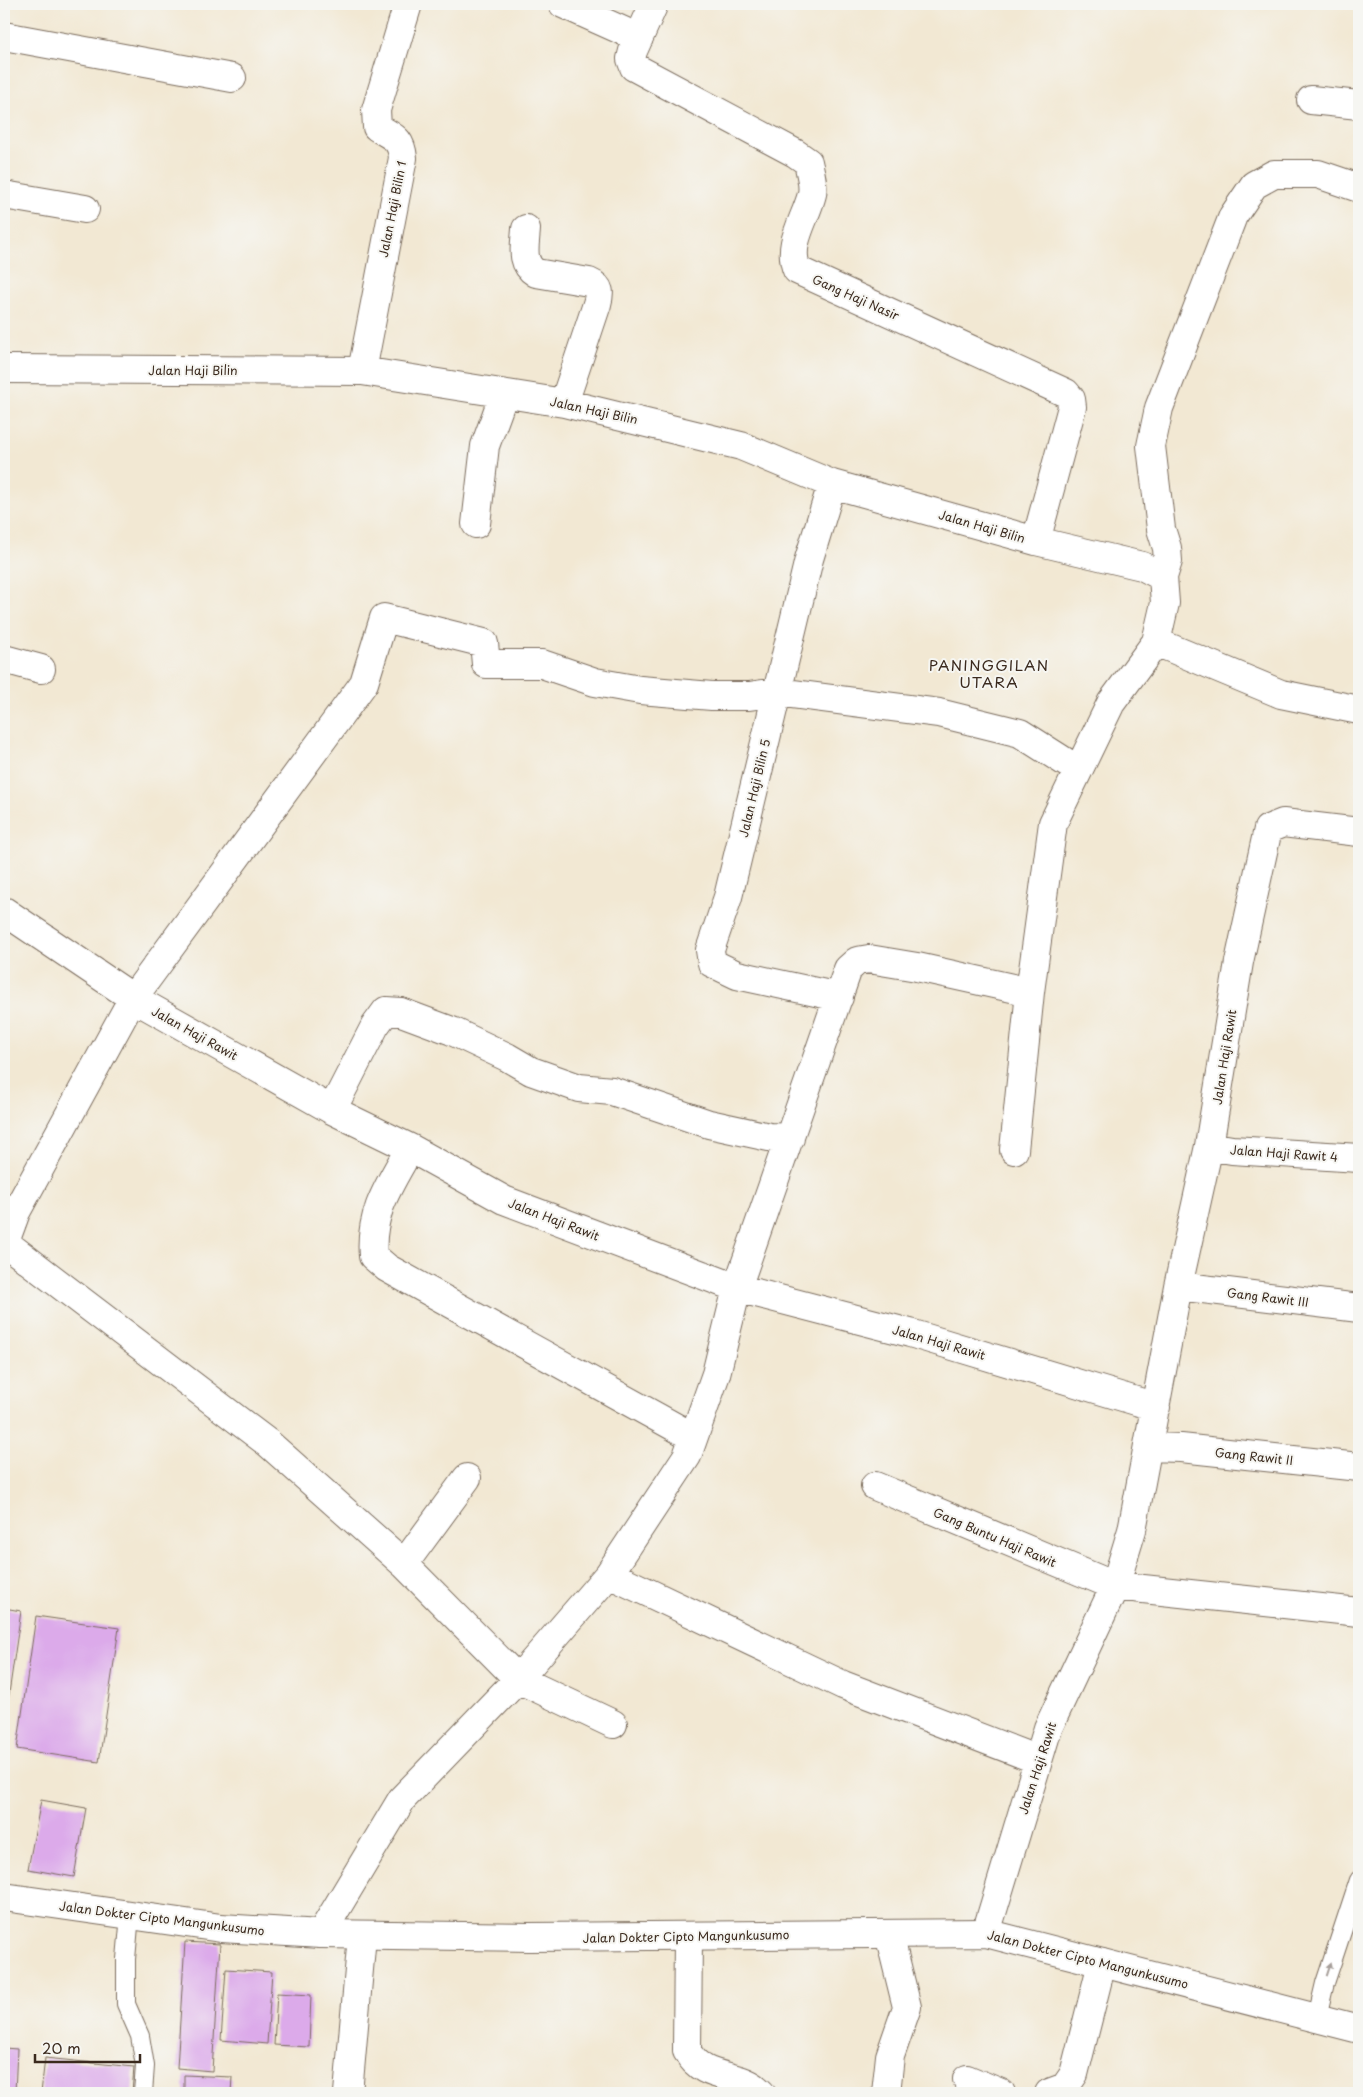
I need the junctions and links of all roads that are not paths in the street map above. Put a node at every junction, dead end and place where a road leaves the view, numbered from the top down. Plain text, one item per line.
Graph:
1 (408, 4) edge
2 (563, 4) edge
3 (654, 4) edge
4 (4, 36) edge
5 (639, 38) junction
6 (232, 78) dead end
7 (1311, 100) dead end
8 (1359, 105) edge
9 (1359, 188) edge
10 (4, 195) edge
11 (85, 209) dead end
12 (526, 229) dead end
13 (4, 369) edge
14 (362, 371) junction
15 (504, 394) junction
16 (564, 403) junction
17 (832, 484) junction
18 (476, 524) dead end
19 (1036, 541) junction
20 (1163, 577) junction
21 (1156, 642) junction
22 (4, 659) edge
23 (41, 669) dead end
24 (777, 692) junction
25 (1359, 710) edge
26 (1078, 770) junction
27 (1359, 832) edge
28 (4, 911) edge
29 (1030, 992) junction
30 (839, 997) junction
31 (133, 998) junction
32 (332, 1110) junction
33 (790, 1138) junction
34 (1209, 1146) junction
35 (410, 1148) junction
36 (1014, 1150) dead end
37 (1359, 1158) edge
38 (4, 1242) edge
39 (1178, 1286) junction
40 (737, 1288) junction
41 (1359, 1308) edge
42 (1156, 1407) junction
43 (693, 1437) junction
44 (1148, 1447) junction
45 (1359, 1467) edge
46 (467, 1478) dead end
47 (875, 1486) dead end
48 (404, 1564) junction
49 (609, 1574) junction
50 (1115, 1586) junction
51 (1359, 1612) edge
52 (518, 1679) junction
53 (612, 1724) dead end
54 (1038, 1760) junction
55 (1359, 1880) edge
56 (4, 1896) edge
57 (130, 1915) junction
58 (986, 1933) junction
59 (321, 1934) junction
60 (889, 1934) junction
61 (362, 1936) junction
62 (688, 1936) junction
63 (1102, 1963) junction
64 (1317, 2016) junction
65 (1359, 2029) edge
66 (967, 2079) dead end
67 (143, 2093) edge
68 (348, 2093) edge
69 (761, 2093) edge
70 (886, 2093) edge
71 (1002, 2093) edge
72 (1049, 2093) edge

1 - 14 street, Jalan Haji Bilin 1
2 - 5 street
3 - 5 street, Gang Haji Nasir
4 - 6 street
5 - 19 street, Gang Haji Nasir
7 - 8 street
9 - 20 street
10 - 11 street
12 - 16 street
13 - 14 street, Jalan Haji Bilin
14 - 15 street, Jalan Haji Bilin
15 - 16 street, Jalan Haji Bilin
15 - 18 street
16 - 17 street, Jalan Haji Bilin
17 - 19 street, Jalan Haji Bilin
17 - 24 street, Jalan Haji Bilin 5
19 - 20 street, Jalan Haji Bilin
20 - 21 street
21 - 25 street
21 - 26 street
22 - 23 street
24 - 26 street
24 - 30 street, Jalan Haji Bilin 5
24 - 31 street
26 - 29 street
27 - 34 street, Jalan Haji Rawit
28 - 31 street, Jalan Haji Rawit
29 - 30 street
29 - 36 street
30 - 33 street
31 - 32 street, Jalan Haji Rawit
31 - 38 street
32 - 33 street
32 - 35 street, Jalan Haji Rawit
33 - 40 street
34 - 37 street, Jalan Haji Rawit 4
34 - 39 street, Jalan Haji Rawit
35 - 40 street, Jalan Haji Rawit
35 - 43 street
38 - 48 street
39 - 41 street, Gang Rawit III
39 - 42 street, Jalan Haji Rawit
40 - 42 street, Jalan Haji Rawit
40 - 43 street
42 - 44 street, Jalan Haji Rawit
43 - 49 street
44 - 45 street, Gang Rawit II
44 - 50 street, Jalan Haji Rawit
46 - 48 street
47 - 50 street, Gang Buntu Haji Rawit
48 - 52 street
49 - 52 street
49 - 54 street
50 - 51 street, Gang Buntu Haji Rawit
50 - 54 street, Jalan Haji Rawit
52 - 53 street
52 - 59 street
54 - 58 street, Jalan Haji Rawit
64 -> 55 lane
56 - 57 street, Jalan Dokter Cipto Mangunkusumo
57 - 59 street, Jalan Dokter Cipto Mangunkusumo
57 - 67 lane
58 - 60 street, Jalan Dokter Cipto Mangunkusumo
58 - 63 street, Jalan Dokter Cipto Mangunkusumo
59 - 61 street, Jalan Dokter Cipto Mangunkusumo
60 - 62 street, Jalan Dokter Cipto Mangunkusumo
60 - 70 street
61 - 62 street, Jalan Dokter Cipto Mangunkusumo
61 - 68 street
62 - 69 street
63 - 64 street, Jalan Dokter Cipto Mangunkusumo
63 - 72 street
64 - 65 street, Jalan Dokter Cipto Mangunkusumo
66 - 71 street

